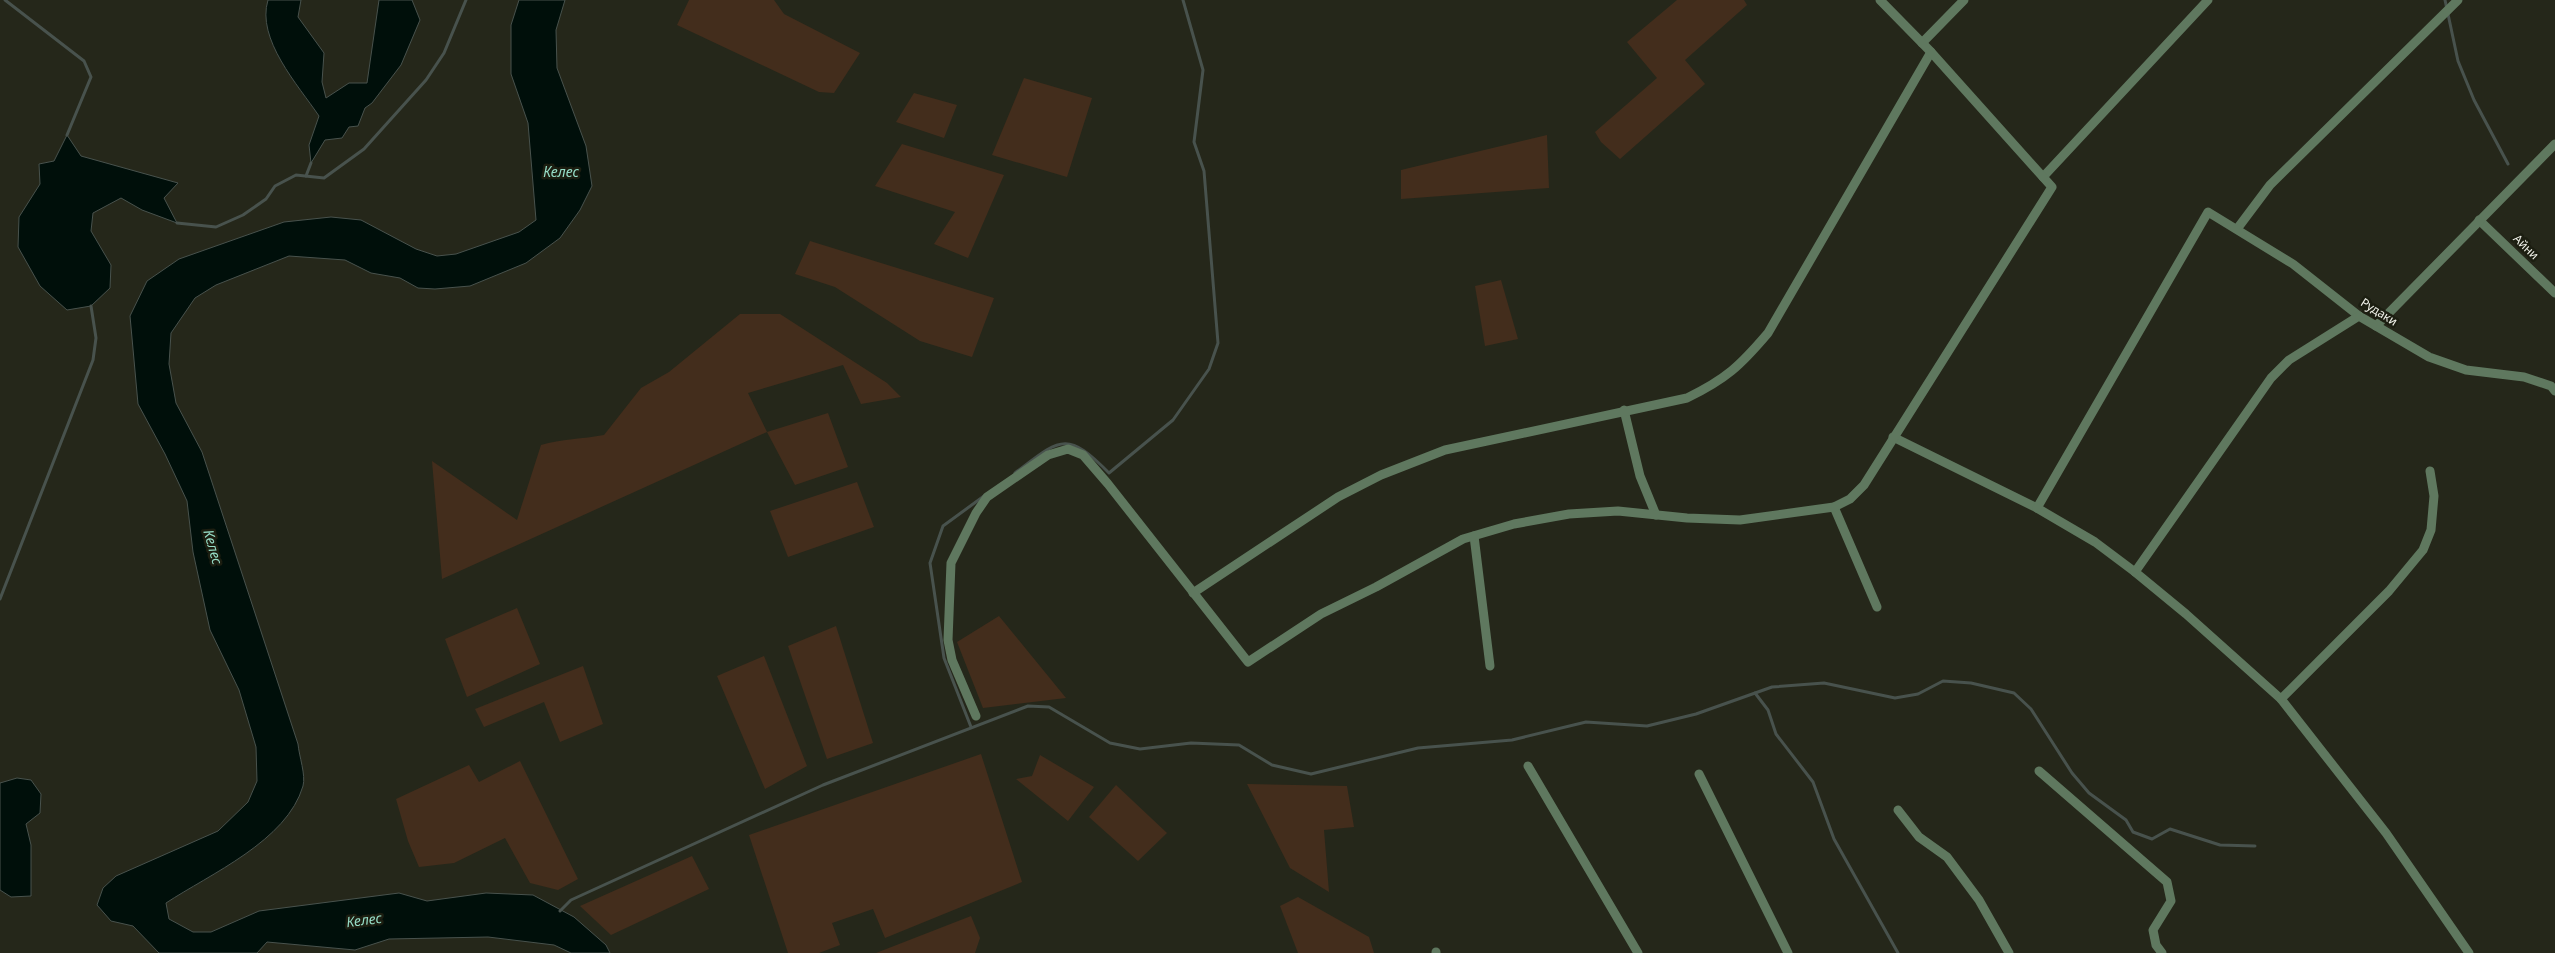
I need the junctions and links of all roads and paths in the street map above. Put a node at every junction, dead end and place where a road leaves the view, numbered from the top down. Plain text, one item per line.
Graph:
1 (1880, 0) edge
2 (1964, 0) edge
3 (2208, 0) edge
4 (2458, 0) edge
5 (1922, 43) junction
6 (1931, 52) junction
7 (2555, 144) edge
8 (2043, 178) junction
9 (2479, 220) junction
10 (2237, 229) junction
11 (2555, 293) edge
12 (2359, 316) junction
13 (2376, 326) junction
14 (2555, 391) edge
15 (1624, 410) junction
16 (1893, 437) junction
17 (2430, 471) dead end
18 (1834, 508) junction
19 (2037, 508) junction
20 (1656, 515) junction
21 (1474, 536) junction
22 (2135, 572) junction
23 (1193, 593) junction
24 (1877, 607) dead end
25 (1490, 666) dead end
26 (2281, 699) junction
27 (976, 716) dead end
28 (1528, 766) dead end
29 (2039, 771) dead end
30 (1699, 774) dead end
31 (1898, 810) dead end
32 (1638, 953) edge
33 (1788, 953) edge
34 (2009, 953) edge
35 (2162, 953) edge
36 (2469, 953) edge

1 - 5 street
2 - 5 street
3 - 8 street
4 - 10 street
5 - 6 street
6 - 8 street
6 - 15 street
7 - 9 street
8 - 16 street
9 - 11 street, Айни
9 - 13 street
10 - 12 street, Рудаки
10 - 19 street, Рудаки
12 - 13 street, Рудаки
12 - 22 street
13 - 14 street, Рудаки
15 - 20 street
15 - 23 street
16 - 18 street
16 - 19 street
17 - 26 street
18 - 20 street
18 - 24 street
19 - 22 street
20 - 21 street
21 - 23 street
21 - 25 street
22 - 26 street
23 - 27 street
26 - 36 street
28 - 32 street
29 - 35 street
30 - 33 street
31 - 34 street

